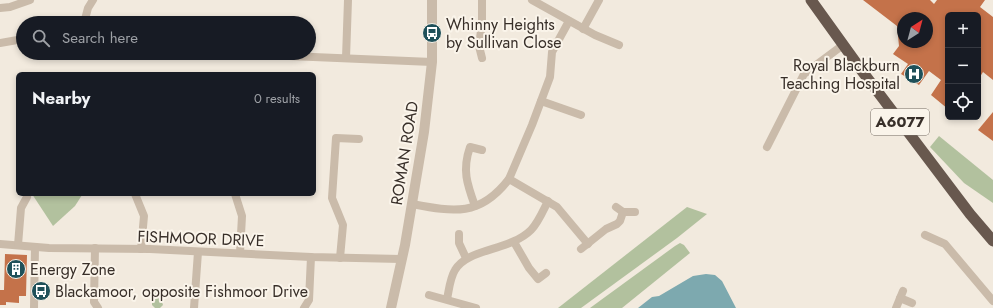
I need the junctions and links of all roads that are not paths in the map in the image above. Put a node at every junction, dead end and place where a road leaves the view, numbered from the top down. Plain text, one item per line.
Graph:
1 (30, 0) edge
2 (93, 0) edge
3 (348, 0) edge
4 (432, 0) edge
5 (482, 0) edge
6 (532, 0) edge
7 (599, 0) edge
8 (811, 0) edge
9 (0, 8) edge
10 (86, 16) edge
11 (569, 21) junction
12 (583, 29) junction
13 (16, 41) edge
14 (0, 44) edge
15 (619, 45) dead end
16 (843, 45) junction
17 (316, 57) edge
18 (346, 58) junction
19 (482, 58) dead end
20 (432, 62) junction
21 (542, 101) junction
22 (581, 115) dead end
23 (359, 138) dead end
24 (767, 147) dead end
25 (482, 150) dead end
26 (509, 179) junction
27 (136, 196) edge
28 (236, 196) edge
29 (27, 197) dead end
30 (548, 201) junction
31 (412, 204) junction
32 (475, 206) junction
33 (634, 212) dead end
34 (459, 234) dead end
35 (925, 236) dead end
36 (993, 241) edge
37 (514, 242) junction
38 (0, 244) edge
39 (588, 244) junction
40 (18, 245) junction
41 (35, 247) junction
42 (95, 248) junction
43 (141, 249) junction
44 (581, 250) dead end
45 (198, 252) junction
46 (240, 253) junction
47 (312, 257) junction
48 (340, 258) junction
49 (466, 258) junction
50 (401, 259) junction
51 (546, 273) dead end
52 (429, 295) dead end
53 (447, 299) junction
54 (993, 301) edge
55 (912, 303) dead end
56 (34, 308) edge
57 (98, 308) edge
58 (194, 308) edge
59 (304, 308) edge
60 (391, 308) edge
61 (476, 308) edge
62 (896, 308) edge

1 - 9 street
2 - 10 street
3 - 18 street
4 - 20 street, ROMAN ROAD
5 - 19 street
6 - 11 street
7 - 12 street
8 - 16 highway, A6077
11 - 12 street
11 - 21 street
12 - 15 street
13 - 14 street
16 - 24 street
16 - 36 highway, A6077
17 - 18 street
18 - 20 street
20 - 31 street, ROMAN ROAD
21 - 22 street
21 - 26 street
23 - 48 street
25 - 32 street
26 - 30 street
26 - 32 street
27 - 43 street
28 - 46 street
29 - 40 street
30 - 37 street
30 - 39 street
31 - 32 street
31 - 50 street, ROMAN ROAD
33 - 39 street
34 - 49 street
35 - 54 street
37 - 49 street
37 - 51 street
38 - 40 street, FISHMOOR DRIVE
39 - 44 street
40 - 41 street, FISHMOOR DRIVE
41 - 42 street, FISHMOOR DRIVE
41 - 56 street
42 - 43 street, FISHMOOR DRIVE
42 - 57 street
43 - 45 street, FISHMOOR DRIVE
45 - 46 street, FISHMOOR DRIVE
45 - 58 street
46 - 47 street, FISHMOOR DRIVE
47 - 48 street, FISHMOOR DRIVE
47 - 59 street
48 - 50 street, FISHMOOR DRIVE
49 - 53 street
50 - 60 street, ROMAN ROAD
52 - 53 street
53 - 61 street
55 - 62 street

